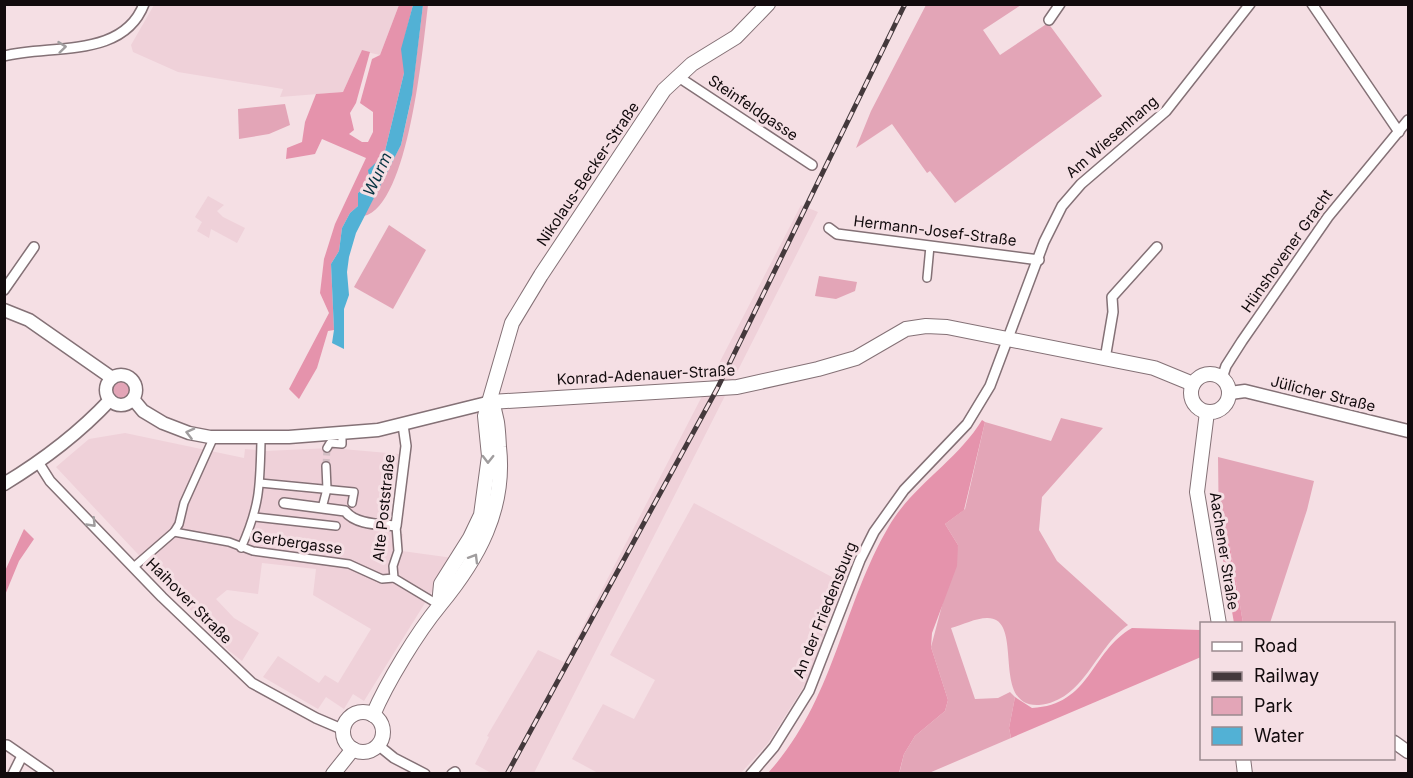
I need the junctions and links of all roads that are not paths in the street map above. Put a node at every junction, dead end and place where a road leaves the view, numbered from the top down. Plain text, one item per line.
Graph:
1 (768, 4) edge
2 (1060, 4) edge
3 (1250, 4) edge
4 (1312, 4) edge
5 (142, 9) edge
6 (1049, 20) dead end
7 (4, 56) edge
8 (677, 76) junction
9 (1408, 120) edge
10 (1399, 132) junction
11 (812, 165) dead end
12 (829, 228) dead end
13 (930, 246) junction
14 (34, 247) dead end
15 (1157, 247) dead end
16 (1038, 260) junction
17 (927, 278) dead end
18 (4, 290) edge
19 (4, 310) edge
20 (1008, 341) junction
21 (1105, 359) junction
22 (112, 378) junction
23 (1222, 378) junction
24 (1193, 384) junction
25 (1230, 393) junction
26 (133, 399) junction
27 (110, 400) junction
28 (491, 402) junction
29 (1207, 412) junction
30 (403, 425) junction
31 (1408, 431) edge
32 (342, 439) dead end
33 (212, 441) dead end
34 (261, 441) dead end
35 (327, 448) dead end
36 (38, 462) junction
37 (326, 466) tunnel mouth
38 (260, 483) junction
39 (4, 484) edge
40 (327, 489) junction
41 (352, 502) dead end
42 (284, 503) dead end
43 (322, 508) junction
44 (255, 517) junction
45 (336, 526) dead end
46 (396, 526) junction
47 (174, 532) junction
48 (241, 548) junction
49 (136, 565) dead end
50 (394, 578) junction
51 (439, 605) junction
52 (1219, 622) edge
53 (373, 715) junction
54 (344, 730) junction
55 (1395, 743) edge
56 (7, 745) dead end
57 (378, 745) junction
58 (353, 749) junction
59 (1408, 752) edge
60 (22, 756) junction
61 (13, 774) edge
62 (49, 774) edge
63 (333, 774) edge
64 (425, 774) edge
65 (751, 774) edge

1 - 8 main road, Nikolaus-Becker-Straße
2 - 6 street
3 - 16 street, Am Wiesenhang
4 - 10 street
7 -> 5 street
8 - 11 street, Steinfeldgasse
8 - 28 main road, Nikolaus-Becker-Straße
9 - 10 street, Hünshovener Gracht
10 - 23 street, Hünshovener Gracht
12 - 13 street, Hermann-Josef-Straße
13 - 16 street, Hermann-Josef-Straße
13 - 17 street
14 - 18 street
15 - 21 street
16 - 20 street, Am Wiesenhang
19 - 22 street
20 - 21 main road, Konrad-Adenauer-Straße
20 - 28 main road, Konrad-Adenauer-Straße
20 - 65 street, An der Friedensburg
21 - 24 main road, Konrad-Adenauer-Straße
22 - 26 street
22 - 27 street
23 - 24 main road
23 - 25 main road
24 - 29 main road
25 - 29 main road
25 - 31 street, Jülicher Straße
26 - 27 street
30 -> 26 street, Konrad-Adenauer-Straße
27 - 36 street
28 - 30 street, Konrad-Adenauer-Straße
28 - 51 main road
29 - 52 main road, Aachener Straße
30 - 46 street, Alte Poststraße
32 - 35 street
33 - 47 street
34 - 38 street
36 - 39 street
36 -> 54 street, Haihover Straße
37 - 40 street
38 - 40 street
38 - 44 street
40 - 41 street
40 - 43 street
42 - 43 street
43 - 46 street
44 - 45 street
44 - 48 street
46 - 50 street, Alte Poststraße
47 - 48 street, Gerbergasse
47 - 49 street
48 - 50 street, Gerbergasse
50 - 51 street, Alte Poststraße
51 - 53 main road
53 - 54 main road
53 - 57 main road
54 - 58 main road
55 - 59 street
56 - 60 street
57 - 58 main road
57 - 64 street
58 - 63 main road
60 - 61 street
60 - 62 street

